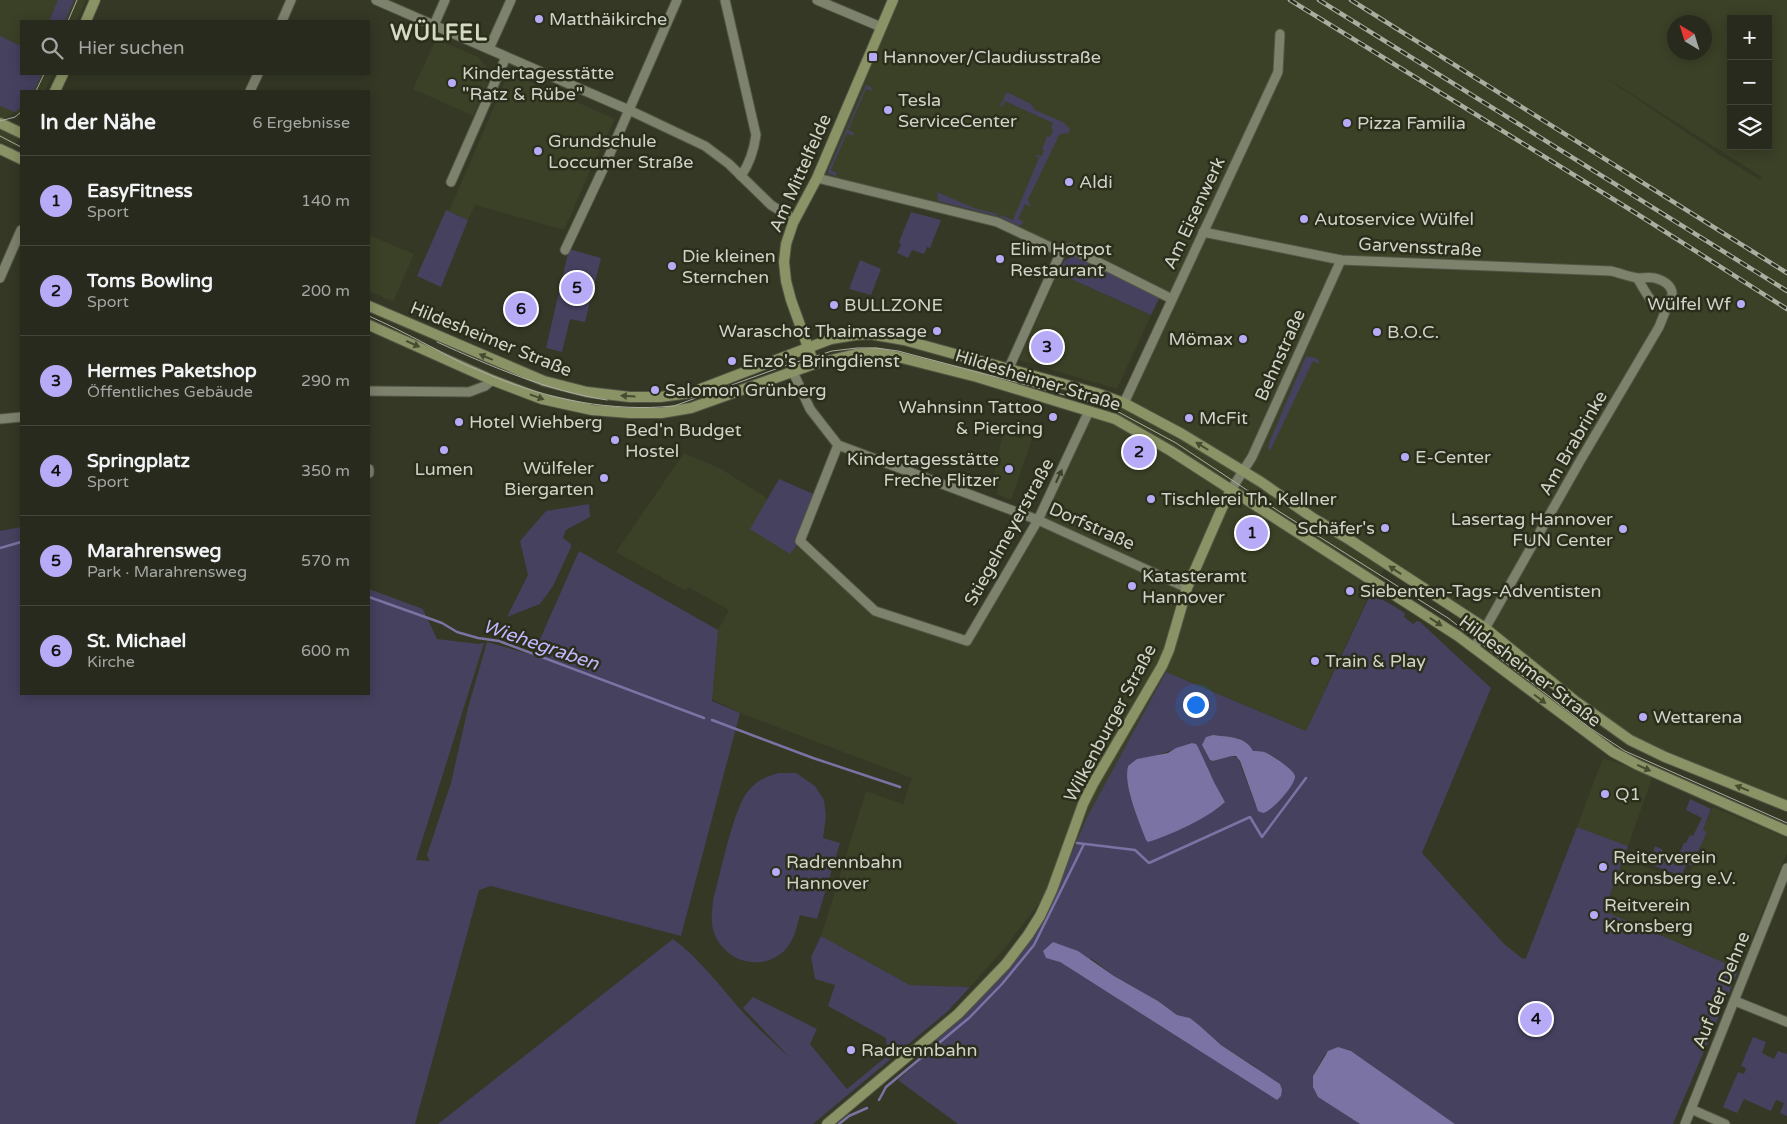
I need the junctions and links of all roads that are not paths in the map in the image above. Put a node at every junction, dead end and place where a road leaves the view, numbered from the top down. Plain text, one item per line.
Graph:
1 (96, 0) edge
2 (291, 0) edge
3 (376, 0) edge
4 (445, 0) edge
5 (511, 0) edge
6 (676, 0) edge
7 (724, 0) edge
8 (817, 0) edge
9 (893, 0) edge
10 (86, 20) edge
11 (282, 20) edge
12 (434, 25) junction
13 (881, 27) junction
14 (1280, 34) dead end
15 (489, 49) junction
16 (506, 57) junction
17 (63, 75) edge
18 (258, 75) edge
19 (55, 90) edge
20 (250, 90) edge
21 (629, 110) junction
22 (0, 123) edge
23 (20, 133) edge
24 (0, 149) edge
25 (20, 159) edge
26 (741, 176) junction
27 (817, 178) junction
28 (451, 182) dead end
29 (795, 220) junction
30 (20, 232) edge
31 (1203, 232) junction
32 (566, 250) dead end
33 (1062, 252) junction
34 (1341, 260) junction
35 (0, 278) edge
36 (1637, 278) junction
37 (1172, 299) junction
38 (1664, 305) junction
39 (370, 306) edge
40 (370, 325) edge
41 (808, 348) junction
42 (814, 364) junction
43 (1008, 370) junction
44 (793, 372) junction
45 (492, 380) junction
46 (370, 391) edge
47 (1124, 403) junction
48 (1089, 411) junction
49 (20, 417) edge
50 (0, 419) edge
51 (838, 446) junction
52 (1244, 471) junction
53 (1232, 490) junction
54 (1038, 520) junction
55 (1186, 588) junction
56 (1485, 628) junction
57 (1474, 648) junction
58 (1787, 806) edge
59 (1787, 831) edge
60 (1787, 868) edge
61 (1735, 1001) junction
62 (1787, 1022) edge
63 (1691, 1109) junction
64 (827, 1124) edge
65 (1685, 1124) edge
66 (1725, 1124) edge

1 - 10 main road
2 - 11 street
3 - 12 street
4 - 12 street
5 - 15 street
6 - 21 street
7 - 26 street
8 - 13 street
9 - 13 main road, Am Mittelfelde
12 - 15 street
13 - 27 main road, Am Mittelfelde
14 - 31 street, Am Eisenwerk
15 - 16 street
16 - 21 street
16 - 28 street
17 - 19 main road
18 - 20 street
21 - 26 street
21 - 32 street
22 - 23 main road
24 - 25 main road
26 - 29 street
27 - 29 main road, Am Mittelfelde
27 - 33 street
29 - 41 main road, Am Mittelfelde
30 - 35 street
31 - 34 street, Garvensstraße
31 - 37 street, Am Eisenwerk
33 - 37 street
33 - 43 street
34 - 36 street, Garvensstraße
34 - 52 street, Behnstraße
36 - 38 street
36 - 38 street, Garvensstraße
37 - 47 street, Am Eisenwerk
38 - 56 street, Am Brabrinke
41 -> 39 main road, Hildesheimer Straße
40 -> 45 main road, Hildesheimer Straße
41 - 42 main road, Am Mittelfelde
41 - 43 main road, Hildesheimer Straße
42 - 44 main road, Hildesheimer Straße
42 - 48 main road, Hildesheimer Straße
43 - 47 main road, Hildesheimer Straße
45 -> 44 main road, Hildesheimer Straße
44 - 51 street
45 - 46 street
52 -> 47 main road, Hildesheimer Straße
48 - 53 main road, Hildesheimer Straße
54 -> 48 street, Stiegelmeyerstraße
49 - 50 street
51 - 54 street, Dorfstraße
51 - 54 street, Stiegelmeyerstraße
52 - 53 street, Behnstraße
56 -> 52 main road, Hildesheimer Straße
53 - 55 main road, Wilkenburger Straße
53 -> 57 main road, Hildesheimer Straße
54 - 55 street, Dorfstraße
55 - 64 main road, Wilkenburger Straße
56 - 57 street, Am Brabrinke
58 -> 56 main road, Hildesheimer Straße
57 -> 59 main road, Hildesheimer Straße
60 - 61 street, Auf der Dehne
61 - 62 street
61 - 63 street, Auf der Dehne
63 - 65 street, Auf der Dehne
63 - 66 street

